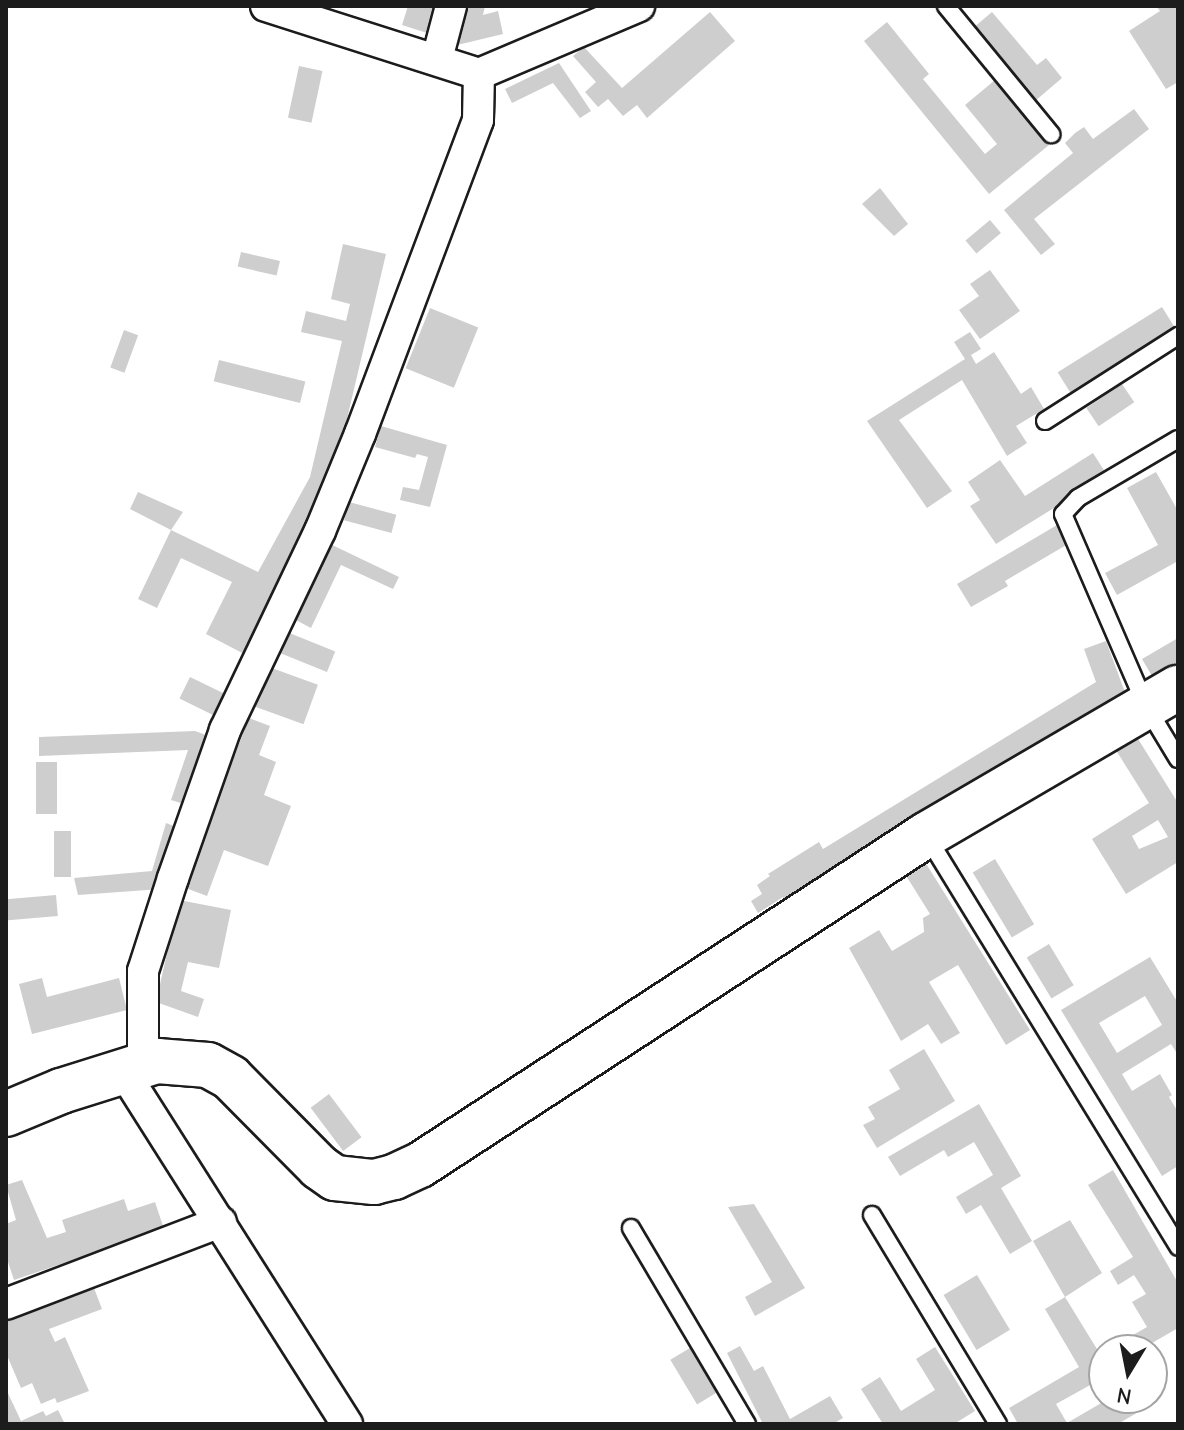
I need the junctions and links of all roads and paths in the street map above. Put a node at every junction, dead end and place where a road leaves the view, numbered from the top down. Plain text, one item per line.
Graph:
1 (266, 6) edge
2 (451, 6) edge
3 (639, 6) edge
4 (946, 6) edge
5 (437, 59) junction
6 (479, 74) junction
7 (1051, 134) dead end
8 (1178, 336) edge
9 (1045, 421) dead end
10 (1178, 439) edge
11 (1162, 697) edge
12 (1178, 759) edge
13 (926, 835) junction
14 (133, 1068) junction
15 (6, 1114) edge
16 (872, 1215) dead end
17 (221, 1222) junction
18 (631, 1228) dead end
19 (1178, 1247) edge
20 (6, 1304) edge
21 (347, 1424) edge
22 (747, 1424) edge
23 (998, 1424) edge

1 - 5 street
2 - 5 street
3 - 6 street
4 - 7 lane
5 - 6 street
6 - 14 street
8 - 9 lane
10 - 11 lane
11 - 12 lane
11 - 13 street
13 - 14 street
13 - 19 lane
14 - 15 street
14 - 17 street
16 - 23 lane
17 - 20 street
17 - 21 street
18 - 22 lane

